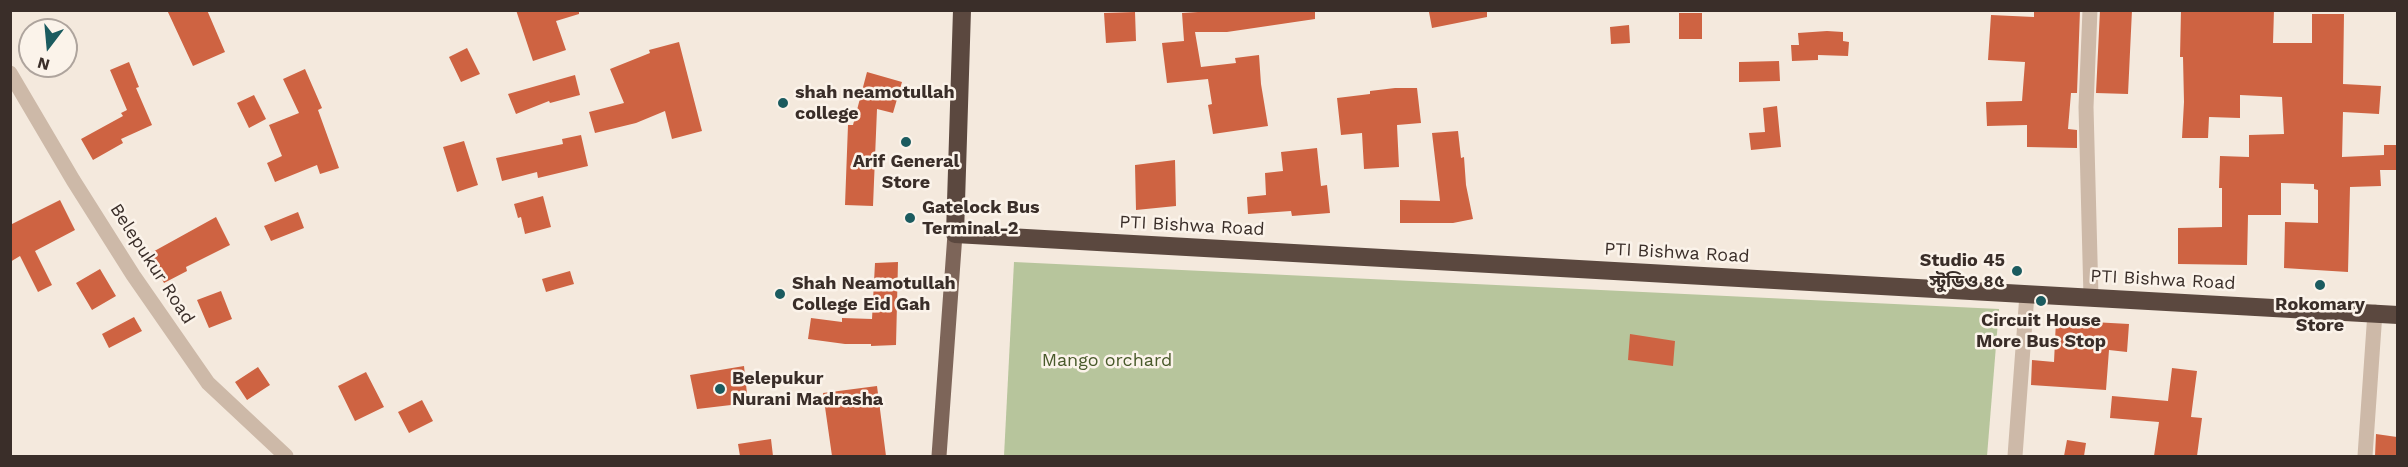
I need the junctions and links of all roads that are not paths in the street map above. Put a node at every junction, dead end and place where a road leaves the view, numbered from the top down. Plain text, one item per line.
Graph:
1 (962, 10) edge
2 (2090, 10) edge
3 (10, 74) edge
4 (955, 234) junction
5 (2027, 294) junction
6 (2091, 297) junction
7 (2375, 312) junction
8 (2397, 315) edge
9 (286, 456) edge
10 (939, 456) edge
11 (2015, 456) edge
12 (2365, 456) edge

1 - 4 highway
2 - 6 street
3 - 9 street, Belepukur Road
4 - 5 highway, PTI Bishwa Road
4 - 10 main road
5 - 6 highway, PTI Bishwa Road
5 - 11 street
6 - 7 highway, PTI Bishwa Road
7 - 8 highway, PTI Bishwa Road
7 - 12 street

